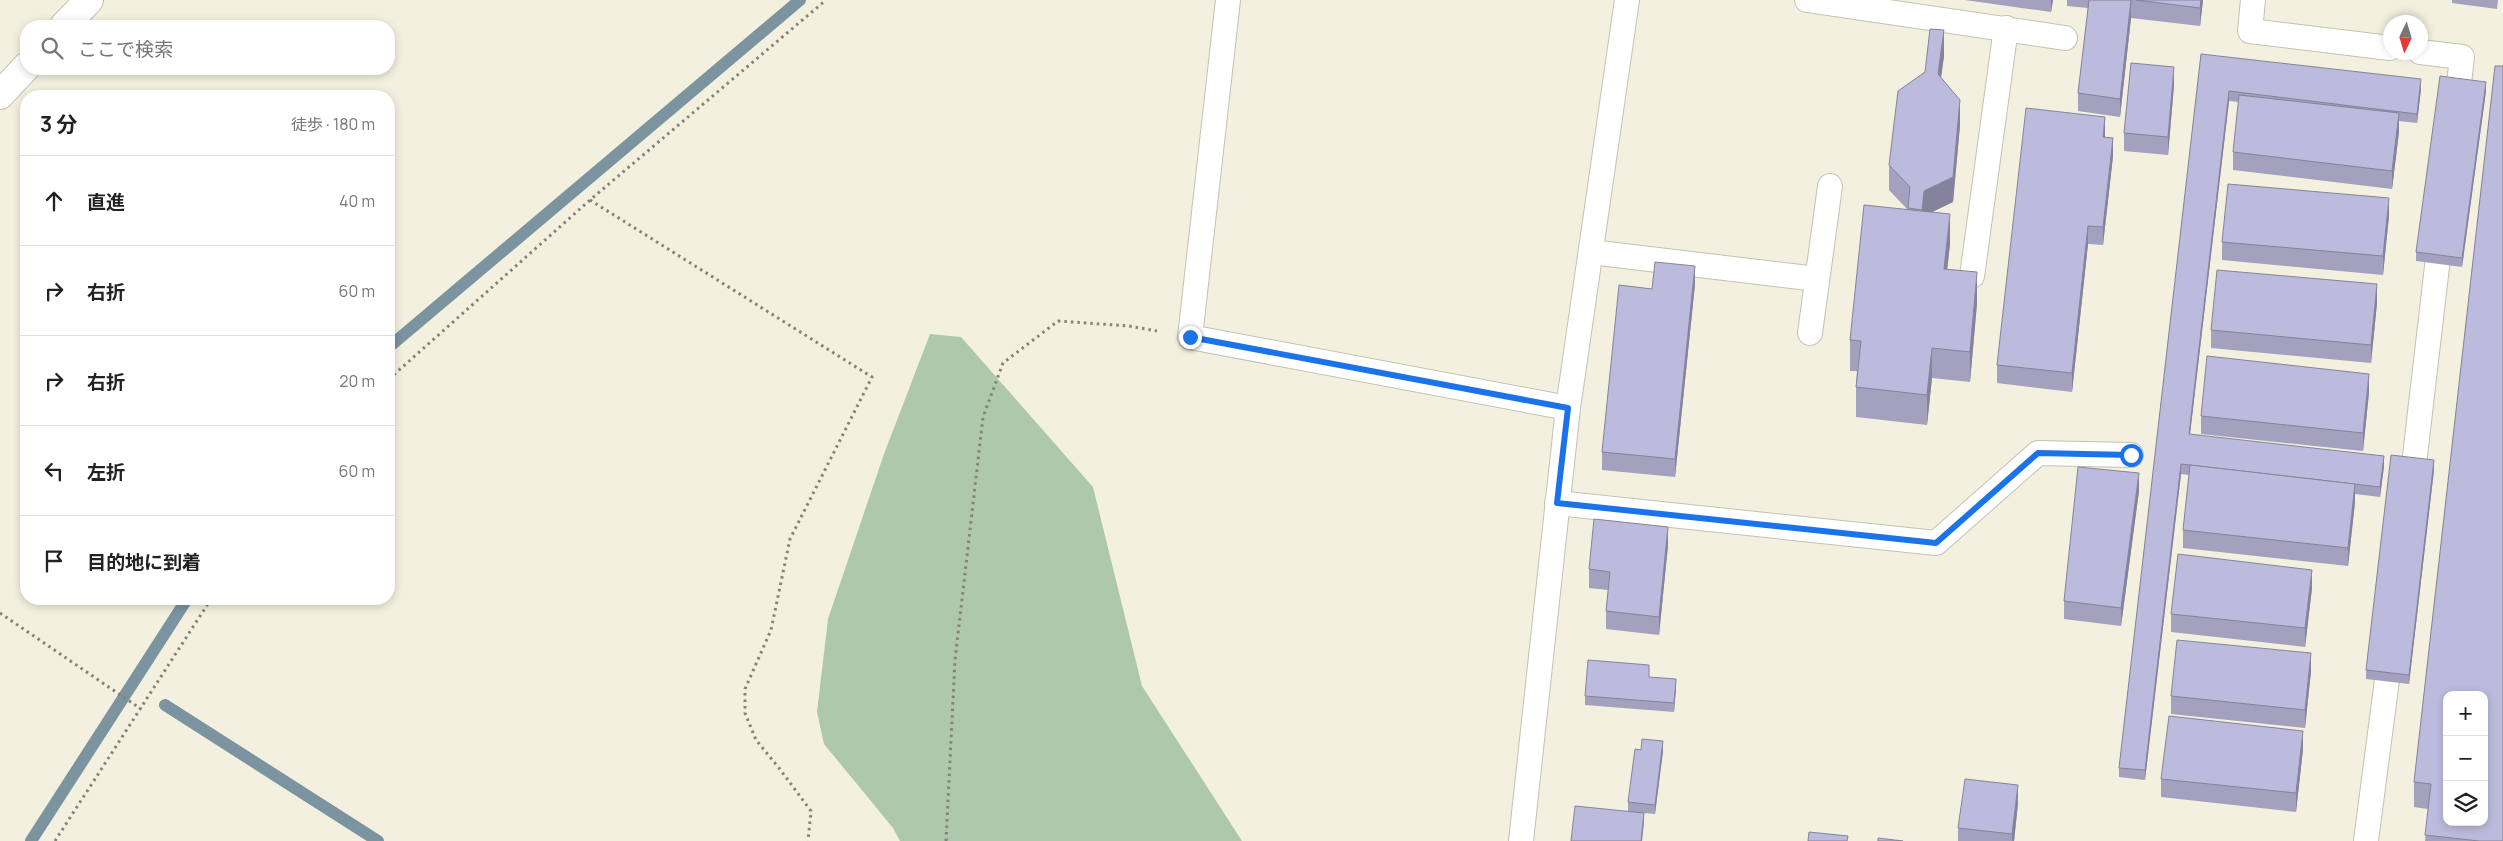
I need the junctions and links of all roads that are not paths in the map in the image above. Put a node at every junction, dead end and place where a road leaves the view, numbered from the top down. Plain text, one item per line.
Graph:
1 (89, 0) edge
2 (1228, 0) edge
3 (1627, 0) edge
4 (1807, 0) edge
5 (2253, 0) edge
6 (70, 20) edge
7 (2006, 28) junction
8 (2065, 38) dead end
9 (2383, 47) edge
10 (2428, 53) edge
11 (20, 72) edge
12 (0, 94) edge
13 (2453, 136) edge
14 (1830, 186) dead end
15 (2443, 214) edge
16 (1590, 252) junction
17 (1972, 276) edge
18 (1817, 278) junction
19 (1810, 333) dead end
20 (1568, 408) junction
21 (2131, 455) dead end
22 (1557, 503) junction
23 (2408, 508) edge
24 (2393, 630) edge
25 (1521, 841) edge
26 (2366, 841) edge

1 - 6 main road
2 - 20 lane
3 - 16 lane
4 - 7 lane
5 - 9 lane
7 - 8 lane
7 - 17 lane
10 - 13 lane
11 - 12 main road
14 - 18 lane
15 - 23 lane
16 - 18 lane
16 - 20 lane
18 - 19 lane
20 - 22 lane
21 - 22 lane
22 - 25 lane
24 - 26 lane

